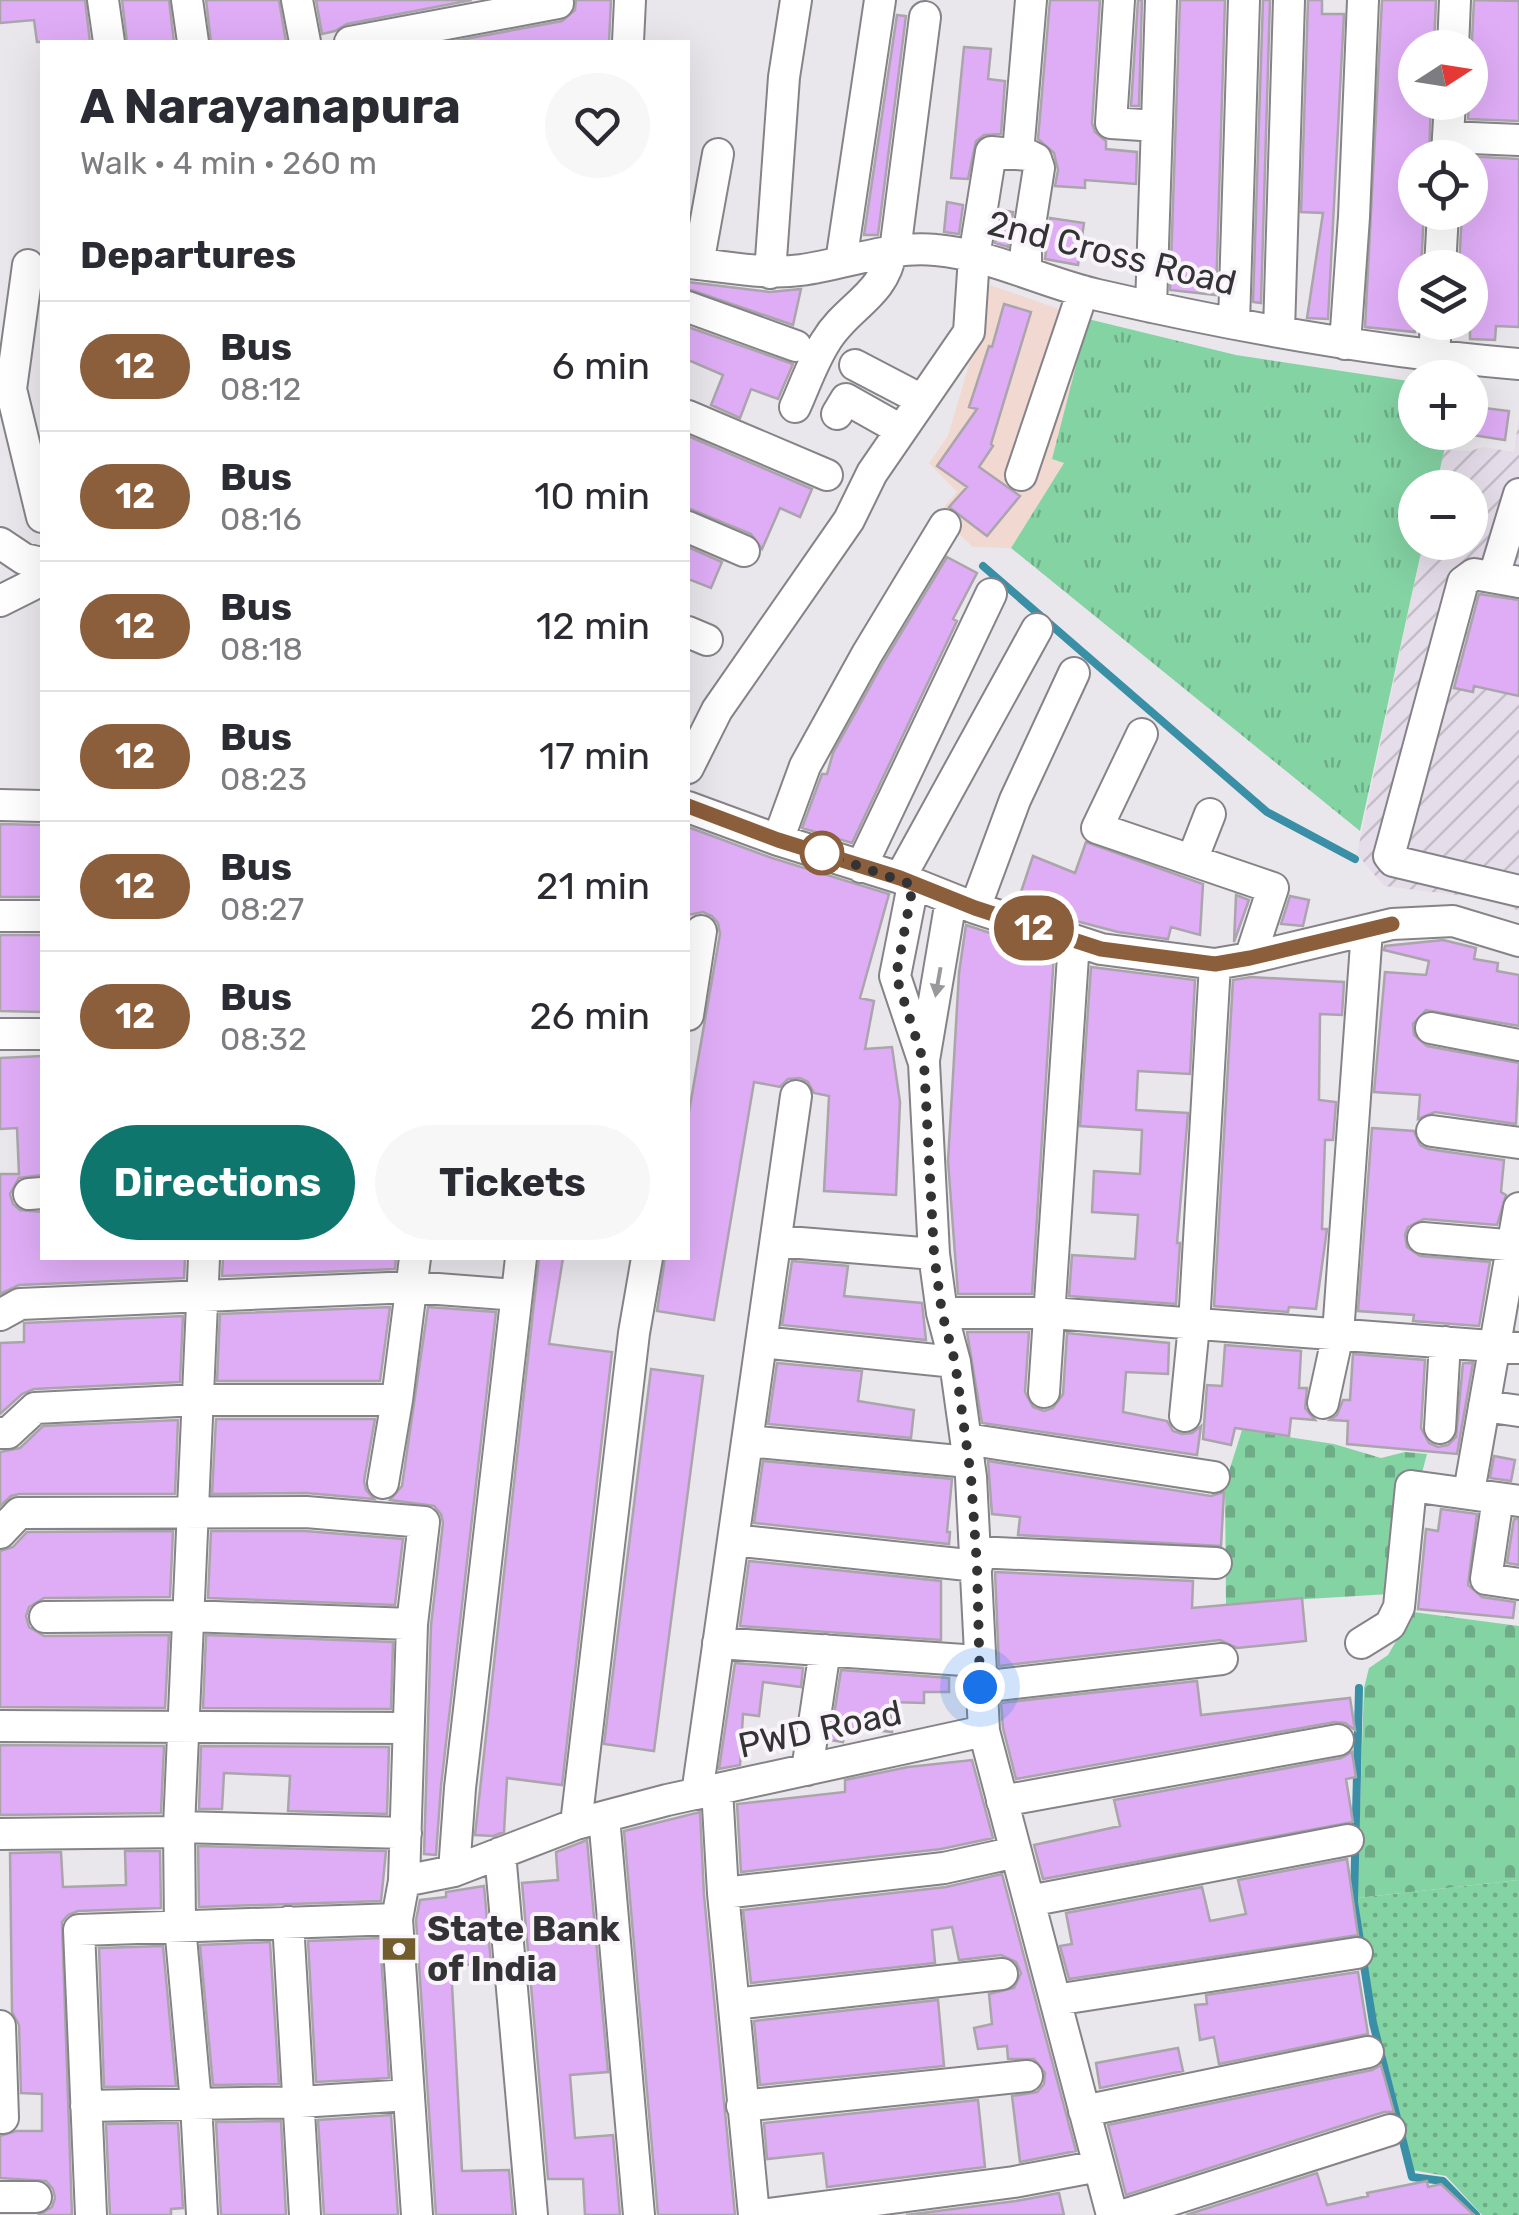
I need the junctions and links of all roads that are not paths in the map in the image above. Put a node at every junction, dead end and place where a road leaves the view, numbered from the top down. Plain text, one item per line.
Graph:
1 (102, 0) edge
2 (187, 0) edge
3 (297, 0) edge
4 (630, 0) edge
5 (796, 0) edge
6 (880, 0) edge
7 (1031, 0) edge
8 (1119, 0) edge
9 (1160, 0) edge
10 (1244, 0) edge
11 (1289, 0) edge
12 (1363, 0) edge
13 (1455, 0) edge
14 (558, 3) dead end
15 (925, 17) dead end
16 (1454, 30) edge
17 (109, 40) edge
18 (193, 40) edge
19 (305, 40) edge
20 (361, 40) edge
21 (628, 40) edge
22 (1156, 126) junction
23 (1519, 140) edge
24 (1488, 143) edge
25 (1018, 153) junction
26 (718, 154) dead end
27 (893, 251) junction
28 (974, 257) junction
29 (841, 262) junction
30 (23, 263) edge
31 (693, 263) edge
32 (1026, 272) junction
33 (770, 273) junction
34 (1083, 292) junction
35 (1151, 307) junction
36 (690, 308) edge
37 (1234, 323) junction
38 (1280, 331) junction
39 (1435, 340) edge
40 (1345, 344) junction
41 (796, 346) dead end
42 (1434, 357) junction
43 (862, 361) dead end
44 (1519, 364) edge
45 (5, 391) edge
46 (922, 400) junction
47 (795, 407) dead end
48 (838, 414) dead end
49 (690, 417) edge
50 (901, 430) junction
51 (827, 474) dead end
52 (1021, 475) dead end
53 (1519, 494) edge
54 (40, 511) edge
55 (945, 525) dead end
56 (690, 528) edge
57 (0, 543) edge
58 (744, 551) dead end
59 (40, 563) edge
60 (1507, 579) edge
61 (40, 581) edge
62 (990, 594) dead end
63 (0, 601) edge
64 (1037, 629) dead end
65 (1074, 673) dead end
66 (1142, 734) dead end
67 (690, 764) edge
68 (0, 805) edge
69 (40, 806) edge
70 (690, 807) edge
71 (1210, 814) dead end
72 (778, 840) junction
73 (1192, 860) junction
74 (861, 866) junction
75 (906, 881) junction
76 (1519, 891) edge
77 (963, 904) junction
78 (0, 916) edge
79 (40, 916) edge
80 (1380, 927) junction
81 (701, 931) dead end
82 (1074, 941) junction
83 (1519, 941) edge
84 (1250, 958) junction
85 (1215, 964) junction
86 (690, 1002) edge
87 (1431, 1028) dead end
88 (0, 1034) edge
89 (40, 1034) edge
90 (1519, 1045) edge
91 (924, 1063) junction
92 (796, 1096) dead end
93 (1432, 1132) dead end
94 (1519, 1143) edge
95 (1519, 1208) edge
96 (1424, 1238) dead end
97 (776, 1242) junction
98 (1516, 1246) edge
99 (934, 1254) junction
100 (204, 1260) edge
101 (521, 1260) edge
102 (647, 1260) edge
103 (413, 1272) edge
104 (516, 1295) junction
105 (204, 1297) junction
106 (942, 1313) junction
107 (1051, 1313) junction
108 (0, 1314) edge
109 (1194, 1325) junction
110 (1338, 1334) junction
111 (761, 1342) junction
112 (1445, 1342) junction
113 (1507, 1347) edge
114 (955, 1362) junction
115 (1044, 1392) dead end
116 (198, 1400) junction
117 (397, 1400) junction
118 (1323, 1403) dead end
119 (1484, 1406) junction
120 (1519, 1411) edge
121 (1185, 1416) dead end
122 (1440, 1428) dead end
123 (0, 1433) edge
124 (747, 1441) junction
125 (968, 1450) junction
126 (1214, 1478) dead end
127 (383, 1483) dead end
128 (1495, 1497) edge
129 (194, 1512) junction
130 (0, 1533) edge
131 (733, 1540) junction
132 (977, 1559) junction
133 (1216, 1564) dead end
134 (1519, 1584) edge
135 (187, 1616) junction
136 (44, 1617) dead end
137 (412, 1624) junction
138 (718, 1643) junction
139 (1361, 1643) dead end
140 (824, 1650) junction
141 (1222, 1659) dead end
142 (979, 1674) junction
143 (182, 1725) junction
144 (0, 1726) edge
145 (408, 1728) junction
146 (984, 1731) junction
147 (1338, 1740) dead end
148 (807, 1770) junction
149 (707, 1792) junction
150 (1002, 1802) junction
151 (590, 1821) junction
152 (179, 1829) junction
153 (406, 1833) junction
154 (0, 1834) edge
155 (1348, 1840) dead end
156 (500, 1852) junction
157 (1016, 1852) junction
158 (454, 1871) junction
159 (404, 1881) junction
160 (723, 1893) junction
161 (1029, 1901) junction
162 (396, 1919) junction
163 (288, 1922) junction
164 (180, 1926) junction
165 (1357, 1954) dead end
166 (1002, 1974) dead end
167 (1055, 2000) junction
168 (734, 2004) junction
169 (0, 2029) edge
170 (1368, 2052) dead end
171 (1028, 2076) dead end
172 (409, 2095) junction
173 (300, 2102) junction
174 (196, 2103) junction
175 (86, 2106) junction
176 (742, 2106) junction
177 (1084, 2111) junction
178 (3, 2118) dead end
179 (1390, 2130) dead end
180 (1098, 2166) junction
181 (0, 2197) edge
182 (36, 2197) dead end
183 (91, 2215) edge
184 (202, 2215) edge
185 (305, 2215) edge
186 (417, 2215) edge
187 (532, 2215) edge
188 (638, 2215) edge
189 (758, 2215) edge
190 (1112, 2215) edge
191 (1124, 2215) edge

1 - 17 street
2 - 18 street
3 - 19 street
4 - 21 street
5 - 33 street
6 - 29 street
7 - 25 street
8 - 22 street
9 - 22 street
10 - 37 street
11 - 38 street
12 - 40 street
13 - 16 street
14 - 20 street
15 - 27 street
22 - 35 street
23 - 24 street
25 - 28 street
25 - 32 street
26 - 31 street
27 - 28 street, 2nd Cross Road
27 - 29 street, 2nd Cross Road
27 - 47 street
28 - 32 street, 2nd Cross Road
28 - 46 street
29 - 33 street, 2nd Cross Road
30 - 45 street
31 - 33 street, 2nd Cross Road
32 - 34 street, 2nd Cross Road
34 - 35 street, 2nd Cross Road
34 - 52 street
35 - 37 street, 2nd Cross Road
36 - 41 street
37 - 38 street, 2nd Cross Road
38 - 40 street, 2nd Cross Road
39 - 42 street
40 - 42 street, 2nd Cross Road
42 - 44 street, 2nd Cross Road
43 - 46 street
45 - 54 street
46 - 50 street
48 - 50 street
49 - 51 street
50 - 67 street
53 - 60 street
55 - 72 street
56 - 58 street
57 - 59 street
60 - 76 street
61 - 63 street
62 - 74 street
64 - 75 street
65 - 77 street
66 - 73 street
68 - 69 street
70 - 72 street
71 - 73 street
72 - 74 street
73 - 84 street
74 - 75 street
75 - 77 street
75 - 91 street
77 - 82 street
77 -> 91 street
78 - 79 street
80 - 83 street
80 - 84 street
80 - 110 street
81 - 86 street
82 - 85 street
82 - 107 street
84 - 85 street
85 - 109 street
87 - 90 street
88 - 89 street
91 - 99 street
92 - 97 street
93 - 94 street
95 - 98 street
96 - 98 street
97 - 99 street
97 - 111 street
98 - 113 street
99 - 106 street
100 - 105 street
101 - 104 street
102 - 151 street
103 - 104 street
103 - 105 street
103 - 117 street
104 - 158 street
105 - 108 street
105 - 116 street
106 - 107 street
106 - 114 street
107 - 109 street
107 - 115 street
109 - 110 street
109 - 121 street
110 - 112 street
110 - 118 street
111 - 114 street
111 - 124 street
112 - 113 street
112 - 122 street
113 - 119 street
114 - 125 street
116 - 117 street
116 - 123 street
116 - 129 street
117 - 127 street
119 - 120 street
119 - 128 street
124 - 125 street
124 - 131 street
125 - 126 street
125 - 132 street
128 - 134 street
128 - 139 street
129 - 130 street
129 - 135 street
129 - 137 street
131 - 132 street
131 - 138 street
132 - 133 street
132 - 142 street
135 - 136 street
135 - 137 street
135 - 143 street
137 - 145 street
138 - 140 street
138 - 149 street
140 - 142 street
140 - 148 street
141 - 142 street
142 - 146 street
143 - 144 street
143 - 145 street
143 - 152 street
145 - 153 street
146 - 148 street, PWD Road
146 - 150 street
147 - 150 street
148 - 149 street, PWD Road
149 - 151 street, PWD Road
149 - 160 street
150 - 157 street
151 - 156 street, PWD Road
151 - 188 street
152 - 153 street
152 - 154 street
152 - 164 street
153 - 159 street
155 - 161 street
156 - 158 street, PWD Road
156 - 187 street
157 - 160 street
157 - 161 street
158 - 159 street, PWD Road
159 - 162 street
160 - 168 street
161 - 167 street
162 - 163 street
162 - 172 street
163 - 164 street
163 - 173 street
164 - 174 street
164 - 175 street
165 - 167 street
166 - 168 street
167 - 177 street
168 - 176 street
169 - 178 street
170 - 177 street
171 - 176 street
172 - 173 street
172 - 186 street
173 - 174 street
173 - 185 street
174 - 175 street
174 - 184 street
175 - 183 street
176 - 189 street
177 - 180 street
179 - 191 street
180 - 189 street
180 - 190 street
181 - 182 street

